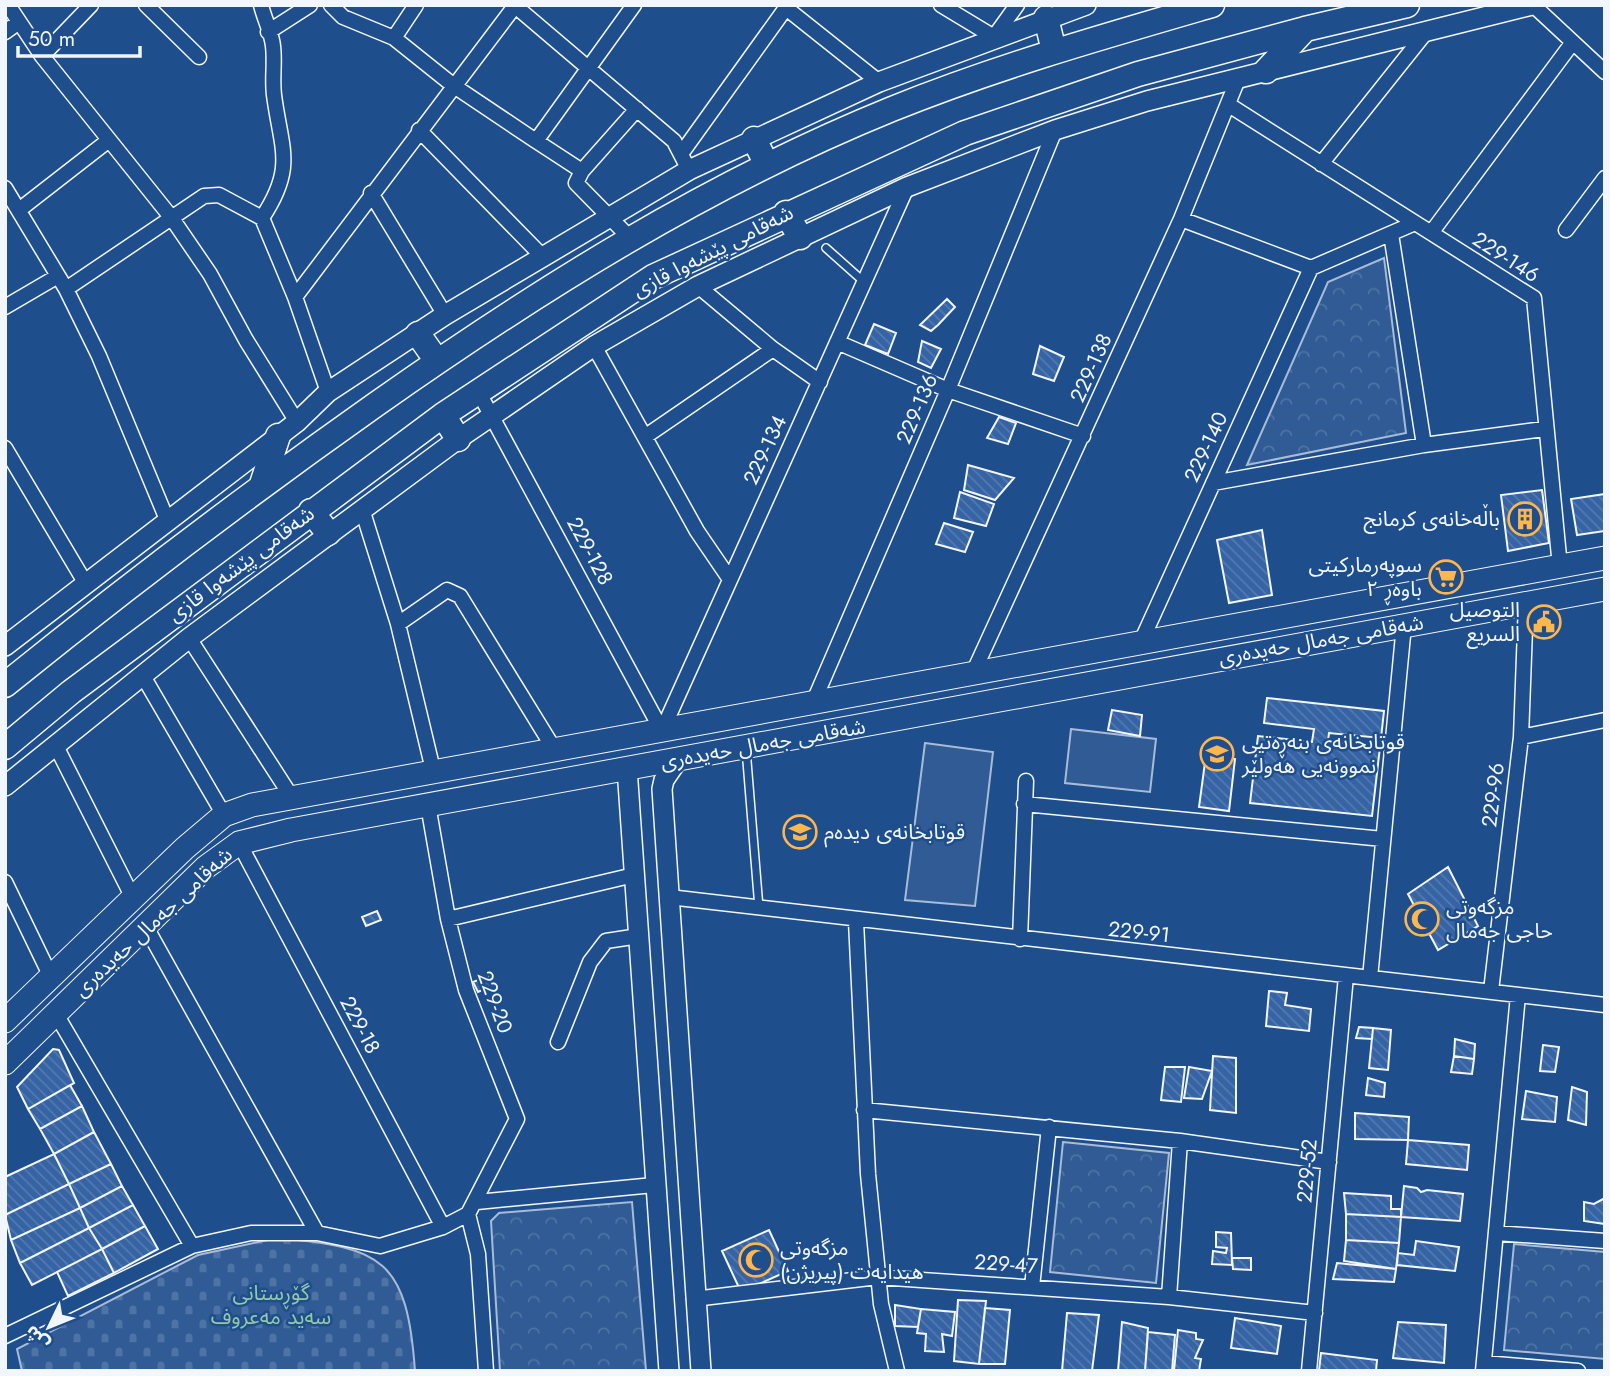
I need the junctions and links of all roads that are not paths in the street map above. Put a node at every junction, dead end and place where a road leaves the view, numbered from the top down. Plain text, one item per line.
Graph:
1 (8, 5) edge
2 (91, 5) edge
3 (146, 5) edge
4 (261, 5) edge
5 (310, 5) edge
6 (331, 5) edge
7 (416, 5) edge
8 (634, 5) edge
9 (941, 5) edge
10 (1017, 5) edge
11 (1086, 5) edge
12 (1212, 5) edge
13 (1407, 5) edge
14 (1532, 5) edge
15 (514, 6) edge
16 (787, 7) edge
17 (1045, 18) junction
18 (19, 22) junction
19 (1305, 29) junction
20 (1427, 31) junction
21 (5, 32) edge
22 (268, 32) junction
23 (994, 37) junction
24 (394, 38) junction
25 (1573, 41) junction
26 (1054, 51) junction
27 (41, 56) junction
28 (199, 57) dead end
29 (586, 68) junction
30 (1266, 71) junction
31 (1605, 72) edge
32 (1238, 79) junction
33 (879, 82) junction
34 (454, 86) junction
35 (1229, 105) junction
36 (637, 109) junction
37 (419, 130) junction
38 (1055, 130) junction
39 (754, 139) junction
40 (109, 140) junction
41 (536, 141) junction
42 (685, 162) junction
43 (1321, 164) junction
44 (767, 166) junction
45 (582, 172) junction
46 (1605, 178) edge
47 (906, 187) junction
48 (5, 188) edge
49 (371, 193) junction
50 (19, 210) junction
51 (786, 213) junction
52 (609, 215) junction
53 (171, 217) junction
54 (262, 218) junction
55 (1181, 219) junction
56 (1415, 223) junction
57 (1566, 230) dead end
58 (1431, 233) junction
59 (1391, 234) junction
60 (800, 237) junction
61 (630, 238) junction
62 (826, 248) dead end
63 (541, 255) junction
64 (1311, 268) junction
65 (863, 281) junction
66 (62, 283) junction
67 (698, 286) junction
68 (295, 297) junction
69 (5, 307) edge
70 (445, 315) junction
71 (418, 334) junction
72 (837, 342) junction
73 (594, 346) junction
74 (773, 349) junction
75 (437, 361) junction
76 (820, 382) junction
77 (948, 390) junction
78 (478, 391) junction
79 (328, 392) junction
80 (493, 414) junction
81 (443, 415) junction
82 (288, 429) junction
83 (1544, 429) junction
84 (646, 436) junction
85 (1083, 436) junction
86 (458, 439) junction
87 (1424, 445) junction
88 (5, 449) edge
89 (1213, 483) junction
90 (262, 484) junction
91 (362, 509) junction
92 (311, 511) junction
93 (168, 522) junction
94 (328, 533) junction
95 (1605, 558) edge
96 (1560, 567) junction
97 (729, 578) junction
98 (86, 584) junction
99 (1605, 589) edge
100 (1526, 603) junction
101 (398, 624) junction
102 (1404, 625) junction
103 (189, 638) junction
104 (1140, 644) junction
105 (5, 646) edge
106 (974, 671) junction
107 (143, 676) junction
108 (5, 685) edge
109 (813, 703) junction
110 (1605, 720) edge
111 (662, 731) junction
112 (1521, 737) junction
113 (55, 744) junction
114 (5, 747) edge
115 (746, 749) junction
116 (556, 752) junction
117 (679, 758) junction
118 (627, 768) junction
119 (434, 774) junction
120 (1026, 781) dead end
121 (5, 786) edge
122 (291, 796) junction
123 (1024, 804) junction
124 (428, 805) junction
125 (224, 815) junction
126 (664, 822) junction
127 (632, 823) junction
128 (1383, 839) junction
129 (239, 843) junction
130 (634, 876) junction
131 (5, 881) edge
132 (668, 897) junction
133 (133, 898) junction
134 (760, 909) junction
135 (448, 919) junction
136 (856, 921) junction
137 (146, 927) junction
138 (639, 936) junction
139 (1020, 940) junction
140 (89, 941) junction
141 (109, 963) junction
142 (1346, 976) junction
143 (51, 977) junction
144 (1370, 978) junction
145 (1491, 991) junction
146 (1518, 995) junction
147 (1605, 1005) edge
148 (56, 1014) junction
149 (5, 1021) edge
150 (558, 1042) dead end
151 (5, 1063) edge
152 (864, 1110) junction
153 (1049, 1127) junction
154 (1180, 1141) junction
155 (653, 1162) junction
156 (686, 1163) junction
157 (1329, 1163) junction
158 (654, 1185) junction
159 (472, 1208) junction
160 (443, 1227) junction
161 (317, 1233) junction
162 (1496, 1233) junction
163 (1605, 1241) edge
164 (192, 1246) junction
165 (878, 1277) junction
166 (1032, 1287) junction
167 (1169, 1297) junction
168 (694, 1299) junction
169 (1315, 1313) junction
170 (5, 1336) edge
171 (1484, 1367) edge
172 (486, 1371) edge
173 (669, 1371) edge
174 (701, 1371) edge
175 (897, 1371) edge
176 (1309, 1371) edge
177 (1578, 1371) edge

1 - 18 street
2 - 27 street
3 - 28 street
4 - 22 street
5 - 22 street
6 - 24 street
7 - 24 street
8 - 29 street
9 - 23 street
10 - 23 street
11 - 17 street
12 - 26 highway
13 - 19 highway, شەقامی پێشەوا قازی
14 - 20 street
14 - 25 street
15 - 29 street
15 - 34 street
16 - 33 street
16 - 42 street
17 - 23 street
17 - 26 highway
18 - 21 street
18 - 27 street
19 - 30 highway
19 - 51 highway, شەقامی پێشەوا قازی
20 - 30 street
20 - 43 street
22 - 54 street
23 - 33 street
24 - 34 street
25 - 31 street
25 - 58 street
26 - 44 highway
27 - 40 street
29 - 36 street
29 - 41 street
30 - 32 street
32 - 35 street, 229-138
32 - 38 street
33 - 39 street
34 - 37 street
34 - 41 street
35 - 43 street, 229-146
35 - 55 street, 229-138
36 - 42 street
36 - 45 street
37 - 49 street
37 - 63 street
38 - 47 street
38 - 77 street, 229-136
39 - 42 street
39 - 44 highway
40 - 50 street
40 - 53 street
41 - 45 street
42 - 52 street
43 - 56 street, 229-146
44 - 61 highway
45 - 52 street
46 - 57 street
47 - 60 street
47 - 65 street, 229-134
48 - 50 street
49 - 68 street
49 - 70 street
50 - 66 street
51 - 60 highway
51 - 78 highway, شەقامی پێشەوا قازی
52 - 61 street
52 - 63 street
53 - 54 street
53 - 66 street
53 - 82 street
54 - 68 street
55 - 64 street
55 - 85 street, 229-138
56 - 58 street, 229-146
56 - 59 street
58 - 83 street, 229-146
59 - 64 street
59 - 87 street
60 - 67 street
61 - 75 highway
62 - 65 lane
63 - 70 street
64 - 89 street, 229-140
65 - 72 street, 229-134
66 - 69 street
66 - 93 street
67 - 73 street
67 - 74 street
68 - 79 street
70 - 71 street
71 - 75 highway
71 - 79 street
72 - 76 street, 229-134
72 - 77 street
73 - 80 street
73 - 84 street
74 - 76 street
74 - 84 street
75 - 90 highway
76 - 97 street, 229-134
77 - 85 street
77 - 109 street, 229-136
78 - 80 street, 229-128
78 - 81 highway, شەقامی پێشەوا قازی
79 - 82 street
80 - 86 street
80 - 111 street, 229-128
81 - 86 highway
81 - 92 highway, شەقامی پێشەوا قازی
82 - 90 highway
82 - 93 street
83 - 87 street
83 - 96 street, 229-146
84 - 97 street
85 - 106 street, 229-138
86 - 91 street
87 - 89 street
88 - 98 street
89 - 104 street, 229-140
90 - 108 highway
91 - 94 street
91 - 101 street
92 - 94 highway
92 - 114 highway, شەقامی پێشەوا قازی
93 - 98 street
94 - 103 street
95 - 96 main road, شەقامی جەمال حەیدەری
96 - 104 main road, شەقامی جەمال حەیدەری
97 - 111 street, 229-134
98 - 105 street
99 - 100 main road, شەقامی جەمال حەیدەری
100 - 102 main road, شەقامی جەمال حەیدەری
100 - 112 street, 229-96
101 - 116 street
101 - 119 street
102 - 115 main road, شەقامی جەمال حەیدەری
102 - 128 street
103 - 107 street
103 - 122 street
104 - 106 main road, شەقامی جەمال حەیدەری
106 - 109 main road, شەقامی جەمال حەیدەری
107 - 113 street
107 - 125 street
109 - 111 main road, شەقامی جەمال حەیدەری
110 - 112 street
111 - 116 main road, شەقامی جەمال حەیدەری
112 - 145 street, 229-96
113 - 121 street
113 - 133 street
115 - 117 main road, شەقامی جەمال حەیدەری
115 - 134 lane
116 - 119 main road, شەقامی جەمال حەیدەری
117 - 118 main road, شەقامی جەمال حەیدەری
117 - 126 street
118 - 124 main road, شەقامی جەمال حەیدەری
118 - 127 street
119 - 122 main road, شەقامی جەمال حەیدەری
120 - 123 street
122 - 125 main road, شەقامی جەمال حەیدەری
123 - 128 street
123 - 139 street
124 - 129 main road, شەقامی جەمال حەیدەری
124 - 135 street, 229-20
125 - 133 main road, شەقامی جەمال حەیدەری
126 - 127 street
126 - 132 street
127 - 130 street
128 - 144 street
129 - 137 main road, شەقامی جەمال حەیدەری
129 - 160 street, 229-18
130 - 135 street
130 - 138 street
131 - 143 street
132 - 134 street, 229-91
132 - 156 street
133 - 140 main road, شەقامی جەمال حەیدەری
134 - 136 street, 229-91
135 - 159 street, 229-20
136 - 139 street, 229-91
136 - 152 street
137 - 141 main road, شەقامی جەمال حەیدەری
137 - 161 street
138 - 150 street
138 - 155 street
139 - 142 street, 229-91
140 - 141 main road
140 - 143 main road, شەقامی جەمال حەیدەری
141 - 148 main road, شەقامی جەمال حەیدەری
142 - 144 street, 229-91
142 - 157 street, 229-52
143 - 149 main road, شەقامی جەمال حەیدەری
144 - 145 street, 229-91
145 - 146 street, 229-91
146 - 147 street, 229-91
146 - 162 street
148 - 151 main road, شەقامی جەمال حەیدەری
148 - 164 street
152 - 153 street
152 - 165 street
153 - 154 street
153 - 166 street
154 - 157 street
154 - 167 street
155 - 156 street
155 - 158 street
156 - 168 street
157 - 169 street, 229-52
158 - 159 street
158 - 173 street
159 - 160 street
159 - 172 street
160 - 161 street
161 - 164 street
162 - 163 street
162 - 171 street
164 - 170 street
165 - 166 street, 229-47
165 - 168 street, 229-47
165 - 175 street
166 - 167 street, 229-47
167 - 169 street, 229-47
168 - 174 street
169 - 176 street, 229-52
171 - 177 street

